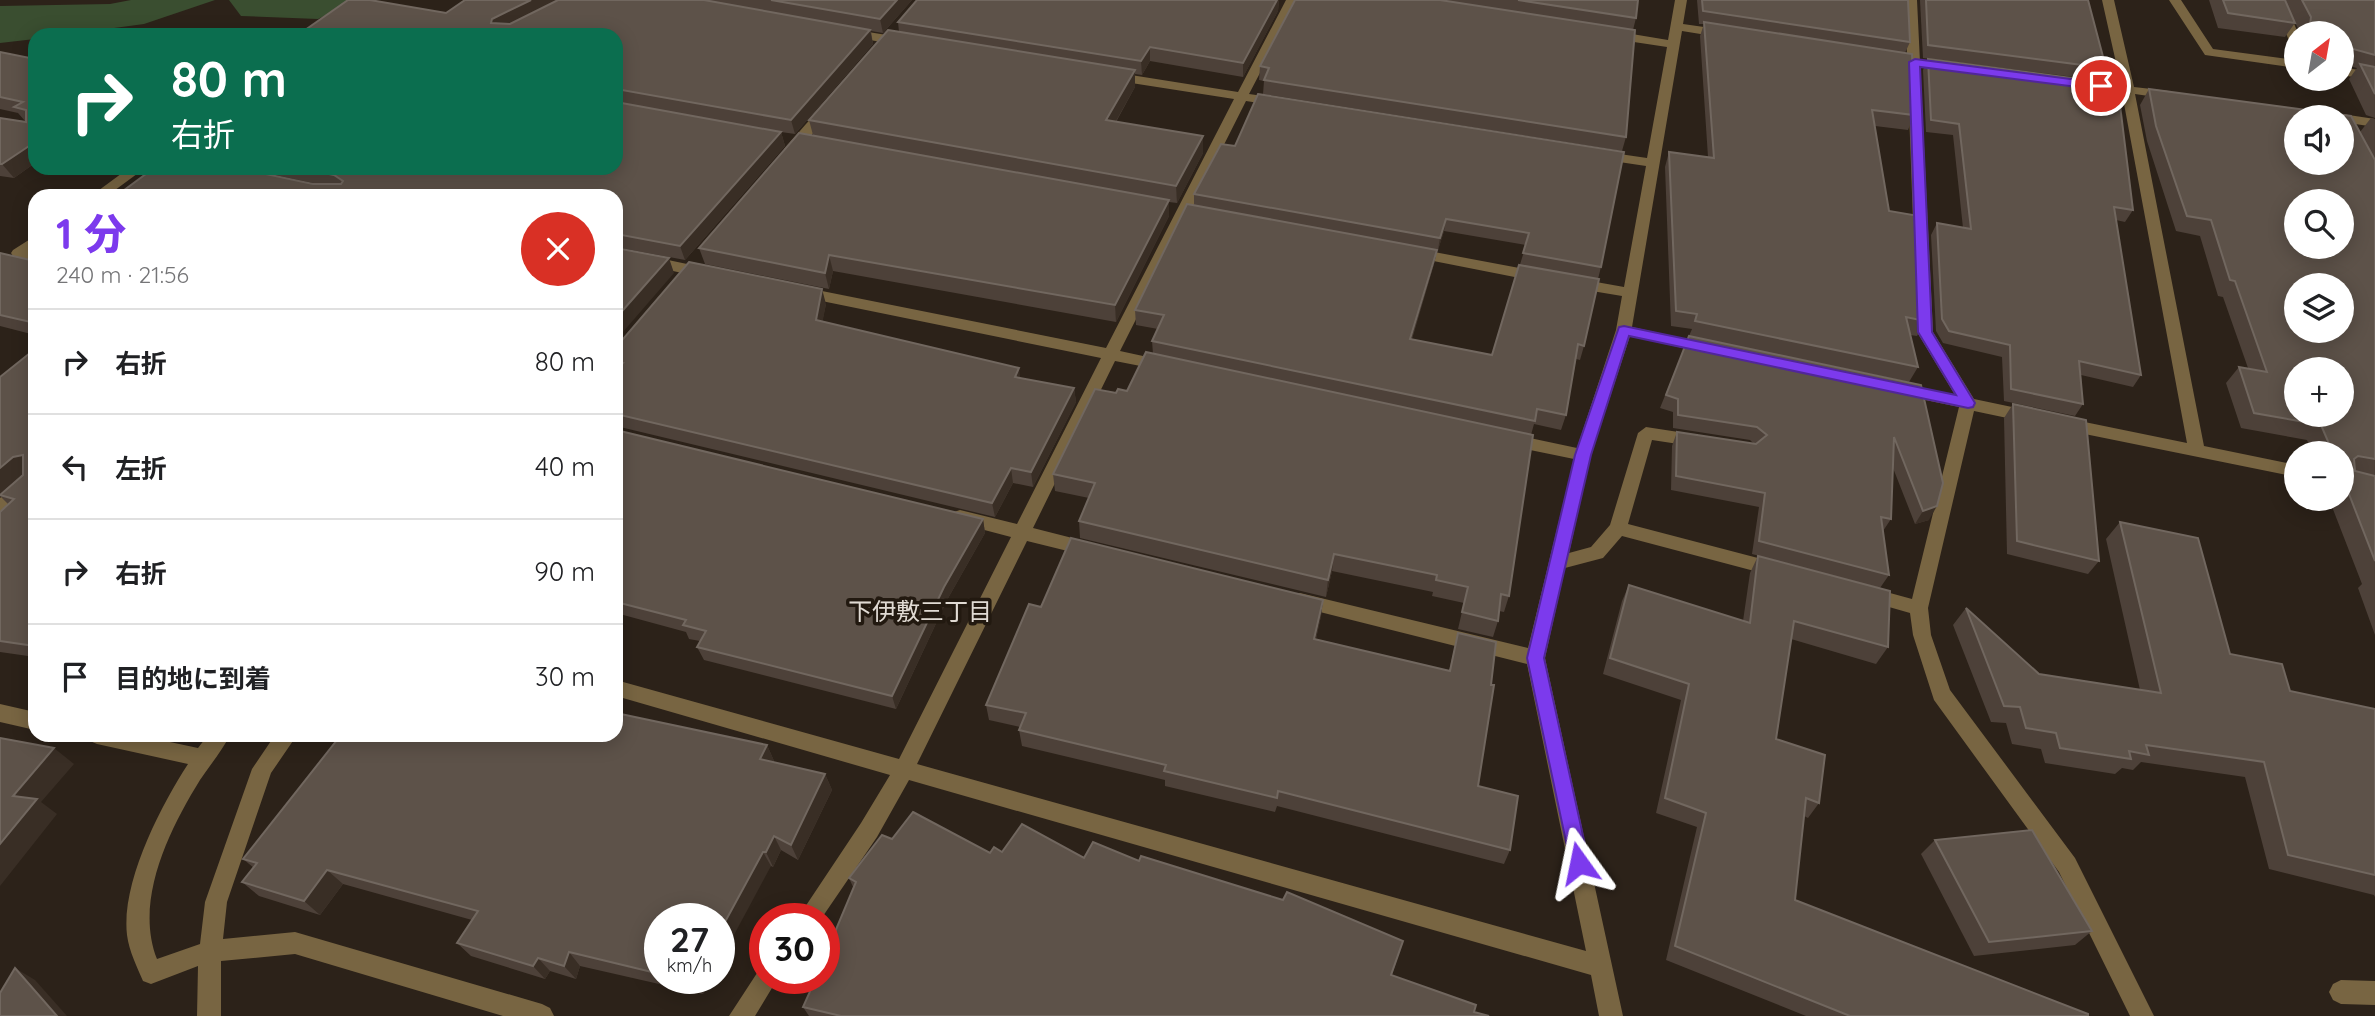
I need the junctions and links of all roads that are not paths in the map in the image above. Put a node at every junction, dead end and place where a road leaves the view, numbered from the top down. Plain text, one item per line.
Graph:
1 (1681, 0) edge
2 (1911, 0) edge
3 (2108, 0) edge
4 (2175, 0) edge
5 (2278, 0) edge
6 (1285, 3) edge
7 (2287, 21) edge
8 (836, 30) edge
9 (1604, 34) edge
10 (1674, 36) junction
11 (1743, 37) edge
12 (915, 44) edge
13 (2284, 62) edge
14 (1092, 72) edge
15 (2354, 73) edge
16 (2375, 77) edge
17 (2074, 83) edge
18 (2127, 90) junction
19 (1241, 96) junction
20 (2182, 97) edge
21 (834, 100) edge
22 (1296, 105) edge
23 (2354, 123) edge
24 (2375, 123) edge
25 (1583, 152) edge
26 (781, 161) edge
27 (1651, 163) junction
28 (128, 175) edge
29 (108, 189) edge
30 (28, 245) edge
31 (1399, 251) edge
32 (28, 255) edge
33 (623, 255) edge
34 (728, 277) edge
35 (783, 288) edge
36 (1630, 293) junction
37 (1624, 331) junction
38 (1729, 353) edge
39 (1111, 354) junction
40 (1178, 369) edge
41 (1888, 386) edge
42 (1968, 403) junction
43 (1489, 435) edge
44 (1711, 443) edge
45 (2197, 452) junction
46 (1583, 455) junction
47 (2284, 469) edge
48 (28, 483) edge
49 (0, 508) edge
50 (940, 513) edge
51 (1618, 528) junction
52 (1021, 532) junction
53 (1115, 555) edge
54 (1557, 564) junction
55 (1801, 577) edge
56 (1854, 591) edge
57 (1278, 595) edge
58 (1919, 608) junction
59 (1535, 658) junction
60 (623, 690) edge
61 (0, 713) edge
62 (28, 719) edge
63 (129, 742) edge
64 (214, 742) edge
65 (282, 742) edge
66 (201, 758) junction
67 (904, 770) junction
68 (819, 903) edge
69 (210, 951) junction
70 (1600, 966) junction
71 (2341, 992) dead end
72 (2375, 993) edge
73 (756, 994) edge
74 (209, 1016) edge
75 (542, 1016) edge
76 (741, 1016) edge
77 (1611, 1016) edge
78 (2142, 1016) edge

1 - 10 street
2 - 42 street
3 - 18 street
4 - 13 street
5 - 7 street
6 - 19 street
8 - 12 street
9 - 10 street
10 - 11 street
10 - 27 street
14 - 19 street
15 - 16 street
17 - 18 street
18 - 20 street
18 - 45 street
19 - 22 street
19 - 39 street
21 - 26 street
23 - 24 street
25 - 27 street
27 - 36 street
28 - 29 street
30 - 32 street
31 - 36 street
33 - 34 street
35 - 39 street
36 - 37 street
37 - 38 street
37 - 46 street
39 - 40 street
39 - 52 street
41 - 42 street
42 - 45 street
42 - 58 street
43 - 46 street
44 - 51 street
45 - 47 street
46 - 54 street
48 - 49 street
50 - 52 street
51 - 54 street
51 - 55 street
52 - 53 street
52 - 67 street
54 - 59 street
56 - 58 street
57 - 59 street
58 - 78 street
59 - 70 street
60 - 67 street
61 - 62 street
63 - 66 street
64 - 66 street
65 - 69 street
66 - 69 street
67 - 68 street
67 - 70 street
69 - 74 street
69 - 75 street
70 - 77 street
71 - 72 street
73 - 76 street

